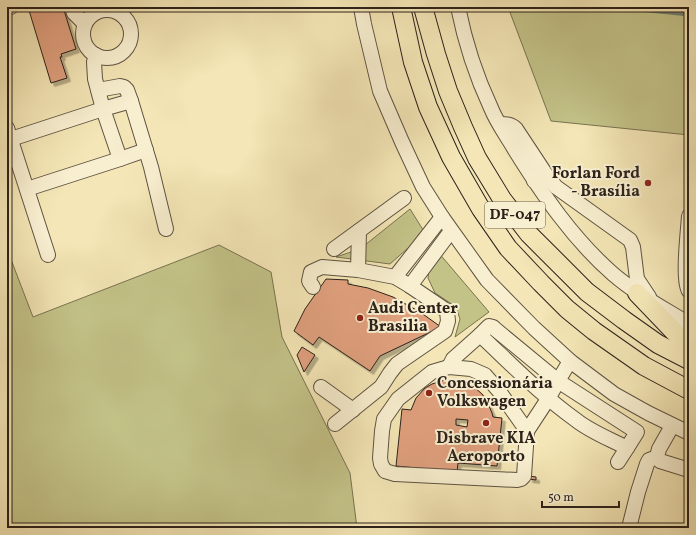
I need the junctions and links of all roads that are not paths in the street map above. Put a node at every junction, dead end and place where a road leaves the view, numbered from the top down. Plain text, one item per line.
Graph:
1 (11, 7) edge
2 (72, 7) edge
3 (361, 7) edge
4 (401, 7) edge
5 (423, 7) edge
6 (458, 7) edge
7 (7, 8) edge
8 (117, 9) edge
9 (85, 24) junction
10 (96, 55) junction
11 (98, 90) junction
12 (131, 101) junction
13 (103, 109) junction
14 (9, 133) edge
15 (146, 150) junction
16 (120, 159) junction
17 (540, 178) junction
18 (27, 189) junction
19 (404, 198) dead end
20 (689, 216) edge
21 (442, 217) junction
22 (166, 229) dead end
23 (359, 230) junction
24 (451, 231) junction
25 (334, 249) dead end
26 (48, 255) dead end
27 (411, 256) junction
28 (425, 266) junction
29 (358, 270) junction
30 (395, 277) junction
31 (410, 286) junction
32 (313, 287) dead end
33 (689, 291) edge
34 (638, 293) junction
35 (653, 302) junction
36 (689, 324) edge
37 (480, 335) junction
38 (689, 347) edge
39 (689, 360) edge
40 (570, 361) junction
41 (449, 367) junction
42 (558, 381) junction
43 (321, 387) dead end
44 (689, 390) edge
45 (548, 399) junction
46 (353, 410) junction
47 (648, 413) junction
48 (335, 424) dead end
49 (672, 426) junction
50 (527, 431) junction
51 (637, 432) junction
52 (689, 433) edge
53 (627, 448) junction
54 (657, 457) junction
55 (618, 462) dead end
56 (689, 470) edge
57 (629, 528) edge

1 - 7 street
2 - 9 street
3 - 21 street
4 - 44 main road, DF-047
5 - 39 main road, DF-047
6 - 17 street
8 - 9 street
8 - 10 street
9 - 10 street
10 - 11 street
11 - 12 street
11 - 13 street
12 - 13 street
12 - 15 street
13 - 14 street
13 - 16 street
14 - 18 street
15 - 16 street
15 - 22 street
16 - 18 street
17 - 34 street
17 - 35 street
18 - 26 street
19 - 23 street
20 - 33 street
21 - 24 street
21 - 27 street
23 - 25 street
23 - 29 street
24 - 28 street
24 - 40 street
27 - 28 street
27 - 30 street
28 - 31 street
29 - 30 street
29 - 32 street
30 - 31 street
31 - 46 street
34 - 35 street
34 - 38 main road
35 - 36 street
37 - 41 street
37 - 42 street
37 - 45 street
40 - 42 street
40 - 47 street
41 - 50 street
41 - 50 street
42 - 45 street
42 - 51 street
43 - 46 street
45 - 50 street
45 - 53 street
46 - 48 street
47 - 49 street
47 - 51 street
49 - 52 street
49 - 54 street
51 - 53 street
53 - 55 street
54 - 56 street
54 - 57 street

